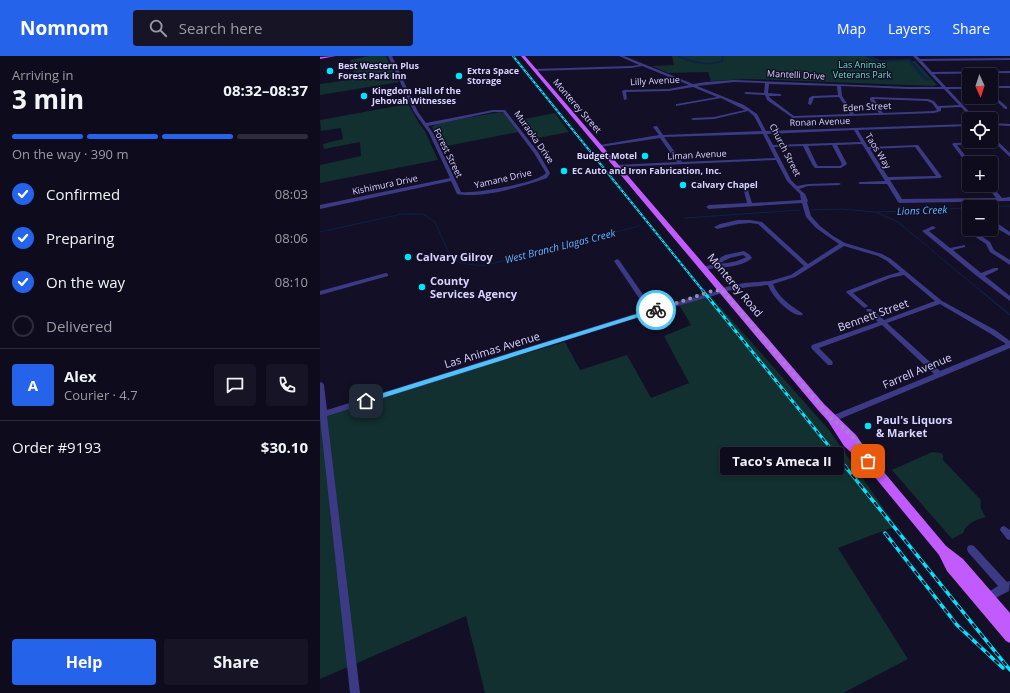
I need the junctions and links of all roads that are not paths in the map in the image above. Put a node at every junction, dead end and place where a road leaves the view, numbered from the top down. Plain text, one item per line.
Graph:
1 (334, 56) edge
2 (390, 56) edge
3 (523, 56) edge
4 (621, 56) edge
5 (915, 56) edge
6 (320, 57) edge
7 (1010, 59) edge
8 (919, 60) junction
9 (642, 65) junction
10 (631, 67) junction
11 (650, 68) junction
12 (535, 70) junction
13 (1010, 72) edge
14 (931, 73) junction
15 (767, 82) junction
16 (839, 85) junction
17 (695, 86) junction
18 (998, 87) edge
19 (1010, 87) edge
20 (944, 88) junction
21 (962, 88) edge
22 (746, 93) dead end
23 (766, 94) junction
24 (780, 95) dead end
25 (840, 96) junction
26 (721, 97) junction
27 (625, 99) dead end
28 (998, 101) edge
29 (810, 104) dead end
30 (677, 105) dead end
31 (961, 105) junction
32 (936, 106) junction
33 (1006, 108) dead end
34 (749, 110) junction
35 (968, 112) edge
36 (852, 114) junction
37 (882, 114) junction
38 (693, 119) dead end
39 (998, 124) edge
40 (425, 125) junction
41 (962, 125) edge
42 (1010, 125) edge
43 (655, 127) dead end
44 (855, 129) junction
45 (765, 132) junction
46 (662, 136) junction
47 (834, 144) junction
48 (962, 144) edge
49 (998, 144) edge
50 (805, 145) junction
51 (600, 146) junction
52 (771, 146) junction
53 (865, 146) junction
54 (963, 156) edge
55 (1010, 156) edge
56 (777, 159) junction
57 (680, 164) junction
58 (618, 166) junction
59 (548, 173) joint
60 (452, 178) junction
61 (887, 180) junction
62 (860, 183) dead end
63 (839, 184) dead end
64 (745, 187) dead end
65 (796, 188) junction
66 (994, 192) edge
67 (459, 193) joint
68 (1000, 199) junction
69 (1010, 199) edge
70 (805, 203) junction
71 (750, 205) junction
72 (320, 206) edge
73 (709, 207) dead end
74 (998, 226) edge
75 (717, 227) dead end
76 (933, 228) dead end
77 (1010, 234) edge
78 (978, 236) edge
79 (843, 244) junction
80 (963, 246) dead end
81 (948, 250) junction
82 (617, 261) dead end
83 (1010, 263) edge
84 (714, 265) junction
85 (808, 266) junction
86 (704, 268) junction
87 (996, 269) dead end
88 (905, 273) junction
89 (386, 275) dead end
90 (980, 276) junction
91 (770, 284) junction
92 (722, 290) junction
93 (320, 293) edge
94 (1008, 296) edge
95 (940, 302) junction
96 (651, 311) junction
97 (800, 314) dead end
98 (883, 322) junction
99 (1010, 344) edge
100 (830, 363) dead end
101 (938, 374) junction
102 (320, 385) edge
103 (322, 415) edge
104 (832, 419) junction
105 (971, 549) dead end
106 (942, 550) junction
107 (1008, 586) edge
108 (988, 597) junction
109 (1010, 622) edge
110 (1010, 637) edge
111 (355, 693) edge

1 - 6 main road
2 - 40 street, Forest Street
3 - 12 main road, Monterey Street
4 - 9 street, Church Street
5 - 8 street
7 - 8 street
8 - 14 street
9 - 10 street
9 - 11 street, Church Street
10 - 11 street
10 - 12 street
11 - 17 street, Church Street
12 - 51 main road, Monterey Street
13 - 14 street
14 - 20 street
15 - 16 street, Mantelli Drive
15 - 17 street, Mantelli Drive
15 - 23 street
16 - 20 street, Mantelli Drive
16 - 25 street
17 - 26 street, Church Street
17 - 27 street, Lilly Avenue
18 - 19 street
20 - 21 street, Mantelli Drive
20 - 31 street
22 - 23 street
23 - 24 street
23 - 36 street, Eden Street
25 - 29 street
25 - 36 street
26 - 30 street
26 - 34 street, Church Street
28 - 33 street
31 - 32 street, Eden Street
31 - 35 street
32 - 37 street, Eden Street
32 - 37 street
34 - 38 street
34 - 45 street, Church Street
36 - 37 street, Eden Street
39 - 42 street
40 - 59 street, Muraoka Drive
40 - 60 street, Forest Street
41 - 44 street, Ronan Avenue
43 - 46 street
44 - 45 street, Ronan Avenue
44 - 53 street, Taos Way
45 - 46 street, Ronan Avenue
45 - 52 street, Church Street
46 - 51 street, Ronan Avenue
46 - 57 street
47 - 50 street
47 - 50 street
47 - 53 street
48 - 54 street
49 - 55 street
50 - 52 street
51 - 58 main road, Monterey Street
52 - 56 street, Church Street
53 - 61 street, Taos Way
53 - 61 street
56 - 57 street, Liman Avenue
56 - 65 street, Church Street
57 - 58 street, Liman Avenue
58 - 86 main road, Monterey Road
59 - 67 street, Yamane Drive
60 - 67 street, Forest Street
60 - 72 street, Kishimura Drive
61 - 62 street, Taos Way
61 - 68 street, Taos Way
63 - 65 street
64 - 71 street
65 - 70 street, Church Street
66 - 68 street
68 - 69 street
70 - 71 street
70 - 79 street, Church Street
71 - 73 street
74 - 77 street
75 - 85 street
76 - 81 street
78 - 83 street
79 - 85 street, Las Animas Avenue
79 - 88 street, Church Street
80 - 81 street
81 - 90 street
82 - 96 street
84 - 84 street
84 - 86 street
85 - 91 street, Las Animas Avenue
86 - 92 main road, Monterey Road
87 - 90 street
88 - 95 street, Church Street
88 - 98 street
89 - 93 street
90 - 94 street
91 - 92 street, Las Animas Avenue
91 - 97 street
92 - 96 street, Las Animas Avenue
92 - 104 main road, Monterey Road
95 - 98 street, Bennett Street
95 - 99 street, Church Street
96 - 103 street, Las Animas Avenue
98 - 100 street, Bennett Street
98 - 101 street
99 - 101 street, Farrell Avenue
101 - 104 street, Farrell Avenue
102 - 103 street
103 - 111 street
104 - 106 main road, Monterey Road
105 - 107 street
106 - 108 main road, Monterey Road
106 - 110 main road, Monterey Road
107 - 108 street
108 - 109 main road, Monterey Road

